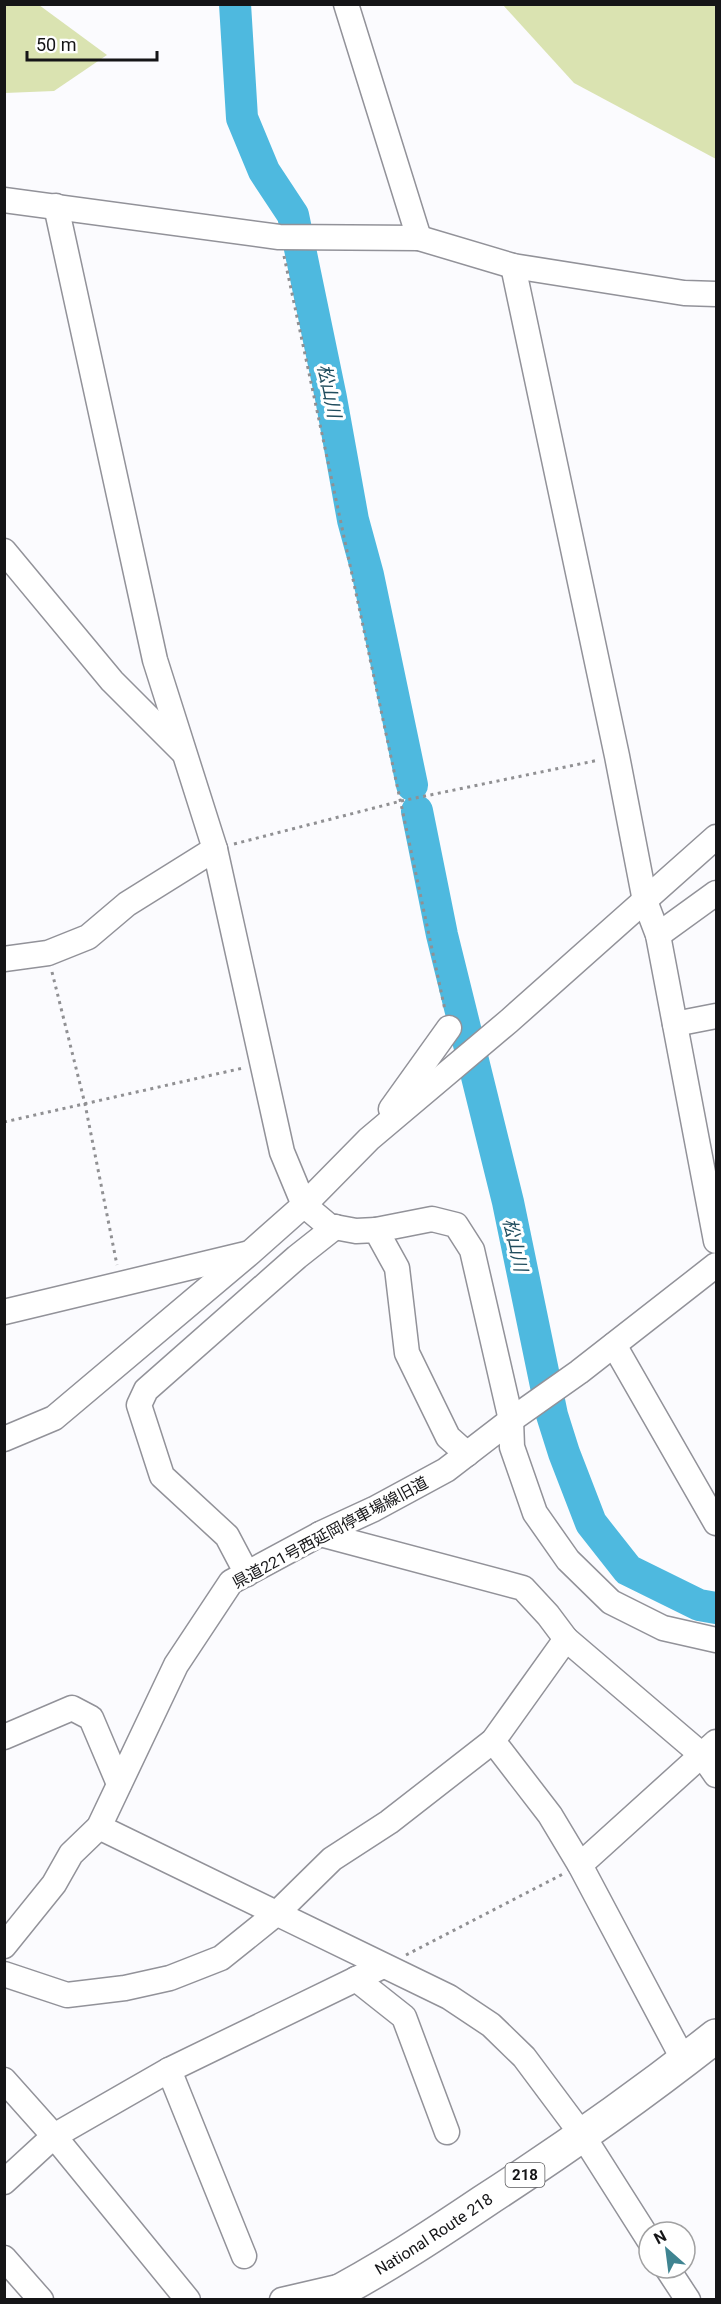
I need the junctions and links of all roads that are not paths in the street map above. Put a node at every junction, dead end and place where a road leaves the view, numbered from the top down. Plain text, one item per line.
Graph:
1 (346, 4) edge
2 (4, 200) edge
3 (56, 206) junction
4 (419, 238) junction
5 (513, 266) junction
6 (717, 294) edge
7 (4, 551) edge
8 (185, 754) junction
9 (717, 837) edge
10 (215, 849) junction
11 (717, 893) edge
12 (645, 901) junction
13 (658, 934) junction
14 (4, 959) edge
15 (717, 1016) edge
16 (675, 1024) junction
17 (449, 1028) road end
18 (369, 1138) junction
19 (304, 1205) junction
20 (335, 1227) junction
21 (376, 1230) junction
22 (717, 1241) edge
23 (251, 1252) junction
24 (717, 1265) edge
25 (4, 1312) edge
26 (614, 1345) junction
27 (511, 1420) junction
28 (4, 1439) edge
29 (467, 1454) junction
30 (717, 1523) edge
31 (320, 1534) junction
32 (246, 1574) junction
33 (566, 1639) junction
34 (717, 1640) edge
35 (4, 1737) edge
36 (493, 1741) junction
37 (709, 1749) edge
38 (717, 1775) edge
39 (119, 1784) junction
40 (99, 1827) junction
41 (580, 1865) junction
42 (278, 1913) junction
43 (4, 1946) edge
44 (383, 1966) junction
45 (4, 1974) edge
46 (356, 1979) junction
47 (717, 2036) edge
48 (687, 2059) junction
49 (169, 2070) junction
50 (4, 2080) edge
51 (447, 2132) dead end
52 (54, 2136) junction
53 (590, 2149) junction
54 (4, 2182) edge
55 (637, 2221) edge
56 (244, 2256) dead end
57 (4, 2259) edge
58 (675, 2280) edge
59 (356, 2283) junction
60 (41, 2300) edge
61 (188, 2300) edge
62 (282, 2300) edge
63 (323, 2300) edge
64 (688, 2300) edge

1 - 4 street
2 - 3 street
3 - 4 street
3 - 8 street
4 - 5 street
5 - 6 street
5 - 12 street
7 - 8 street
8 - 10 street
9 - 12 street
10 - 14 street
10 - 19 street
11 - 13 street
12 - 13 street
12 - 18 street
13 - 16 street
15 - 16 street
16 - 22 street
17 - 18 street
18 - 19 street
19 - 20 street
19 - 23 street
20 - 21 street
20 - 32 street
21 - 27 street
21 - 29 street
23 - 25 street
23 - 28 street
24 - 26 street, 県道221号西延岡停車場線旧道
26 - 27 street, 県道221号西延岡停車場線旧道
26 - 30 street
27 - 29 street, 県道221号西延岡停車場線旧道
27 - 34 street
29 - 31 street, 県道221号西延岡停車場線旧道
31 - 32 street, 県道221号西延岡停車場線旧道
31 - 33 street
32 - 39 street, 県道221号西延岡停車場線旧道
33 - 36 street
33 - 37 street
35 - 39 street
36 - 41 street
36 - 42 street
37 - 38 street
37 - 41 street
39 - 40 street, 県道221号西延岡停車場線旧道
40 - 42 street
40 - 43 street, 県道221号西延岡停車場線旧道
41 - 48 street
42 - 44 street
42 - 45 street
44 - 46 street
44 - 53 street
46 - 49 street
46 - 51 street
47 - 48 highway, National Route 218 / 218
48 - 53 highway, National Route 218 / 218
49 - 52 street
49 - 56 street
50 - 52 street
52 - 54 street
52 - 61 street
53 - 55 street
53 - 59 highway, National Route 218 / 218
57 - 60 street
58 - 64 street
59 - 62 street
59 - 63 highway, National Route 218 / 218

